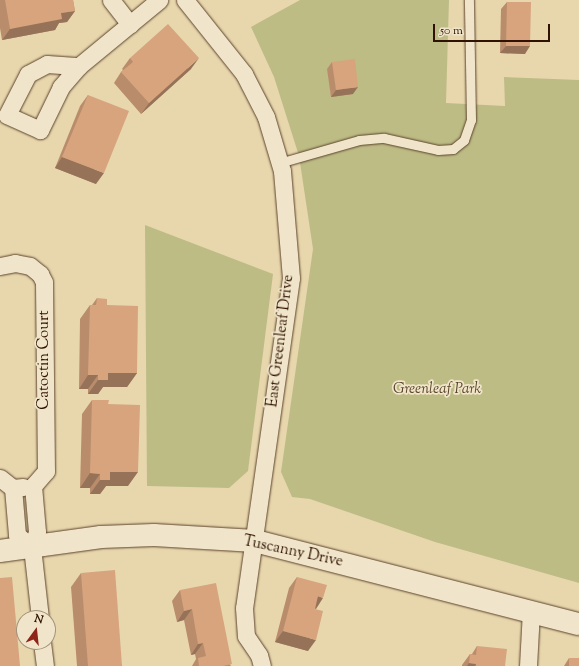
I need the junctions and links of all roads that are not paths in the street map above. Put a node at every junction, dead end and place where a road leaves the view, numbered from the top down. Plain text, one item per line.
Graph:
1 (112, 0) edge
2 (158, 0) edge
3 (185, 0) edge
4 (469, 0) edge
5 (130, 24) junction
6 (79, 66) dead end
7 (279, 163) junction
8 (0, 266) edge
9 (6, 483) edge
10 (33, 486) junction
11 (255, 541) junction
12 (32, 547) junction
13 (0, 551) edge
14 (39, 610) edge
15 (532, 611) junction
16 (579, 624) edge
17 (43, 650) edge
18 (45, 666) edge
19 (262, 666) edge
20 (528, 666) edge

1 - 5 street
2 - 5 street
3 - 7 street, East Greenleaf Drive
4 - 7 lane
5 - 6 street
7 - 11 street, East Greenleaf Drive
8 - 10 street, Catoctin Court
9 - 10 street
9 - 12 street
10 - 12 street
11 - 12 street, Tuscanny Drive
11 - 15 street, Tuscanny Drive
11 - 19 street, East Greenleaf Drive
12 - 13 street, Tuscanny Drive
12 - 14 street
15 - 16 street, Tuscanny Drive
15 - 20 street
17 - 18 street

